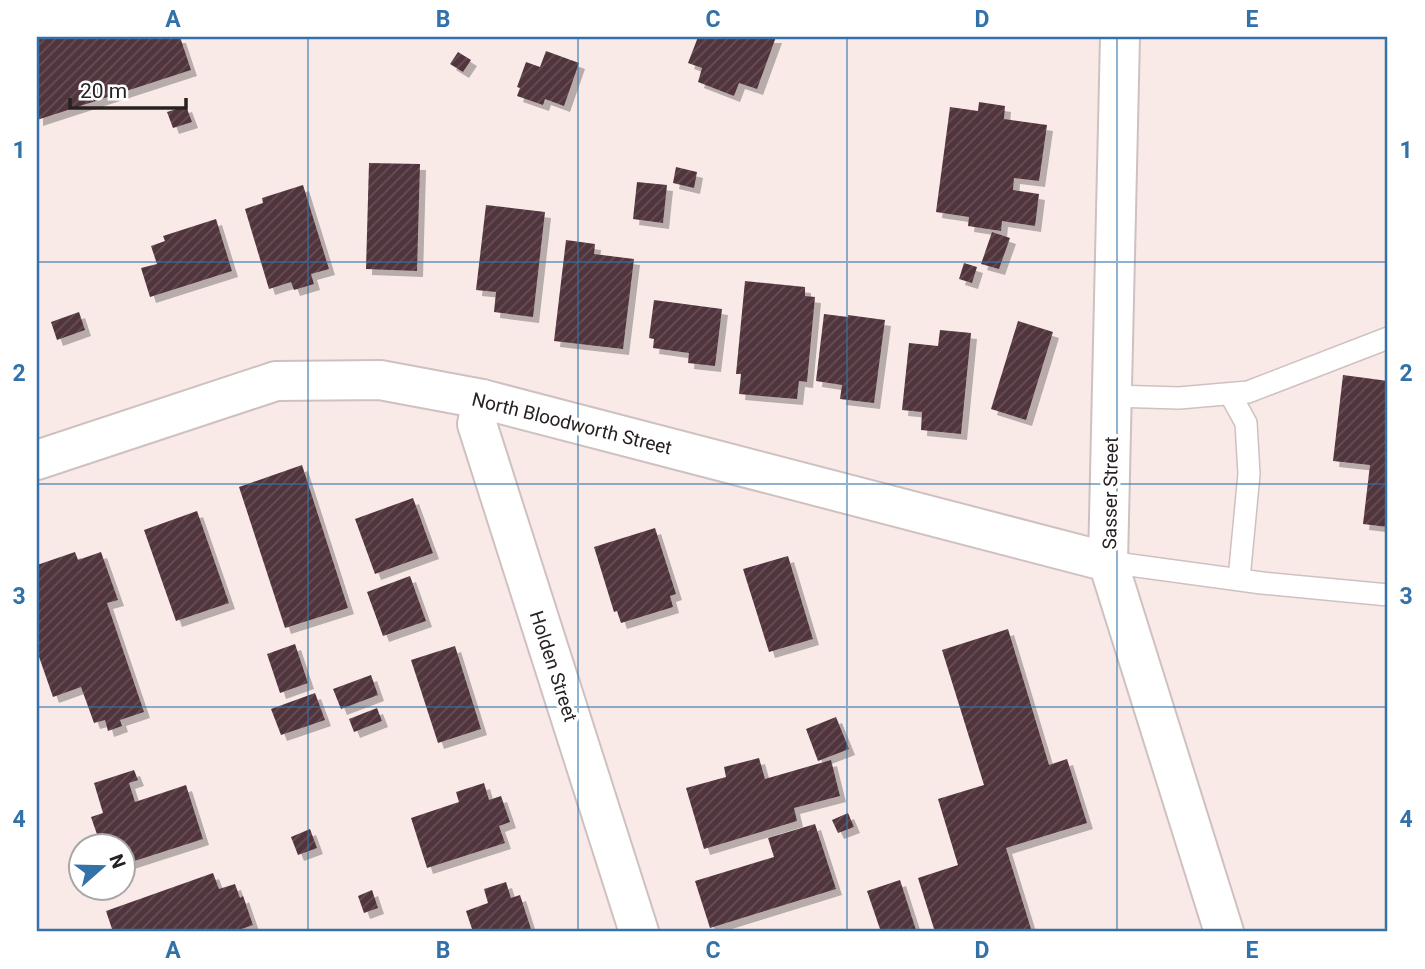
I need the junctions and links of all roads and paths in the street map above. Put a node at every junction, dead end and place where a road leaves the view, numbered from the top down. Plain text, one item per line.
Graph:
1 (1120, 37) edge
2 (1388, 338) edge
3 (1230, 394) junction
4 (1112, 396) junction
5 (482, 399) junction
6 (37, 460) edge
7 (1108, 562) junction
8 (1239, 579) junction
9 (1388, 595) edge
10 (639, 932) edge
11 (1224, 932) edge

1 - 4 street, Sasser Street
2 - 3 lane
3 - 4 lane
3 - 8 lane
4 - 7 street, Sasser Street
5 - 6 street, North Bloodworth Street
5 - 7 street, North Bloodworth Street
5 - 10 street, Holden Street
7 - 8 lane
7 - 11 street, Sasser Street
8 - 9 lane

